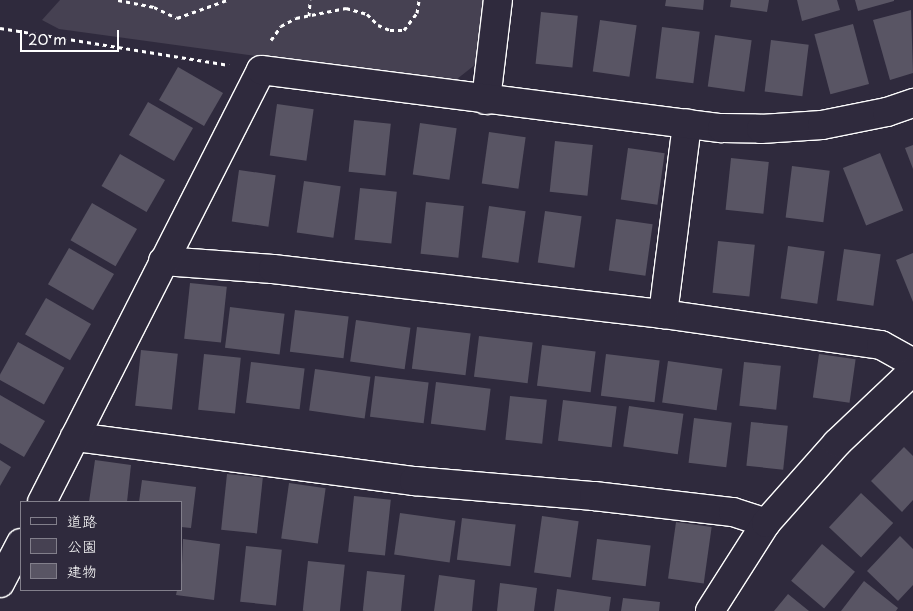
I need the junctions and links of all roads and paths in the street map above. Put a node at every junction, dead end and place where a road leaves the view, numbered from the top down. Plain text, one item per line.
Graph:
1 (118, 0) edge
2 (227, 0) edge
3 (310, 0) edge
4 (419, 0) edge
5 (498, 0) edge
6 (309, 16) junction
7 (0, 28) edge
8 (261, 70) junction
9 (486, 100) junction
10 (913, 103) edge
11 (687, 124) junction
12 (163, 261) junction
13 (663, 314) junction
14 (913, 363) edge
15 (913, 371) edge
16 (76, 437) junction
17 (43, 501) edge
18 (766, 523) junction
19 (20, 545) edge
20 (0, 584) edge
21 (710, 611) edge

1 - 2 path
3 - 6 path
4 - 6 path
5 - 9 street
6 - 8 path
7 - 8 path
8 - 9 street
8 - 12 street
9 - 11 street
10 - 11 street
11 - 13 street
12 - 13 street
12 - 16 street
13 - 14 street
15 - 18 street
16 - 17 street
16 - 18 street
18 - 21 street
19 - 20 street

